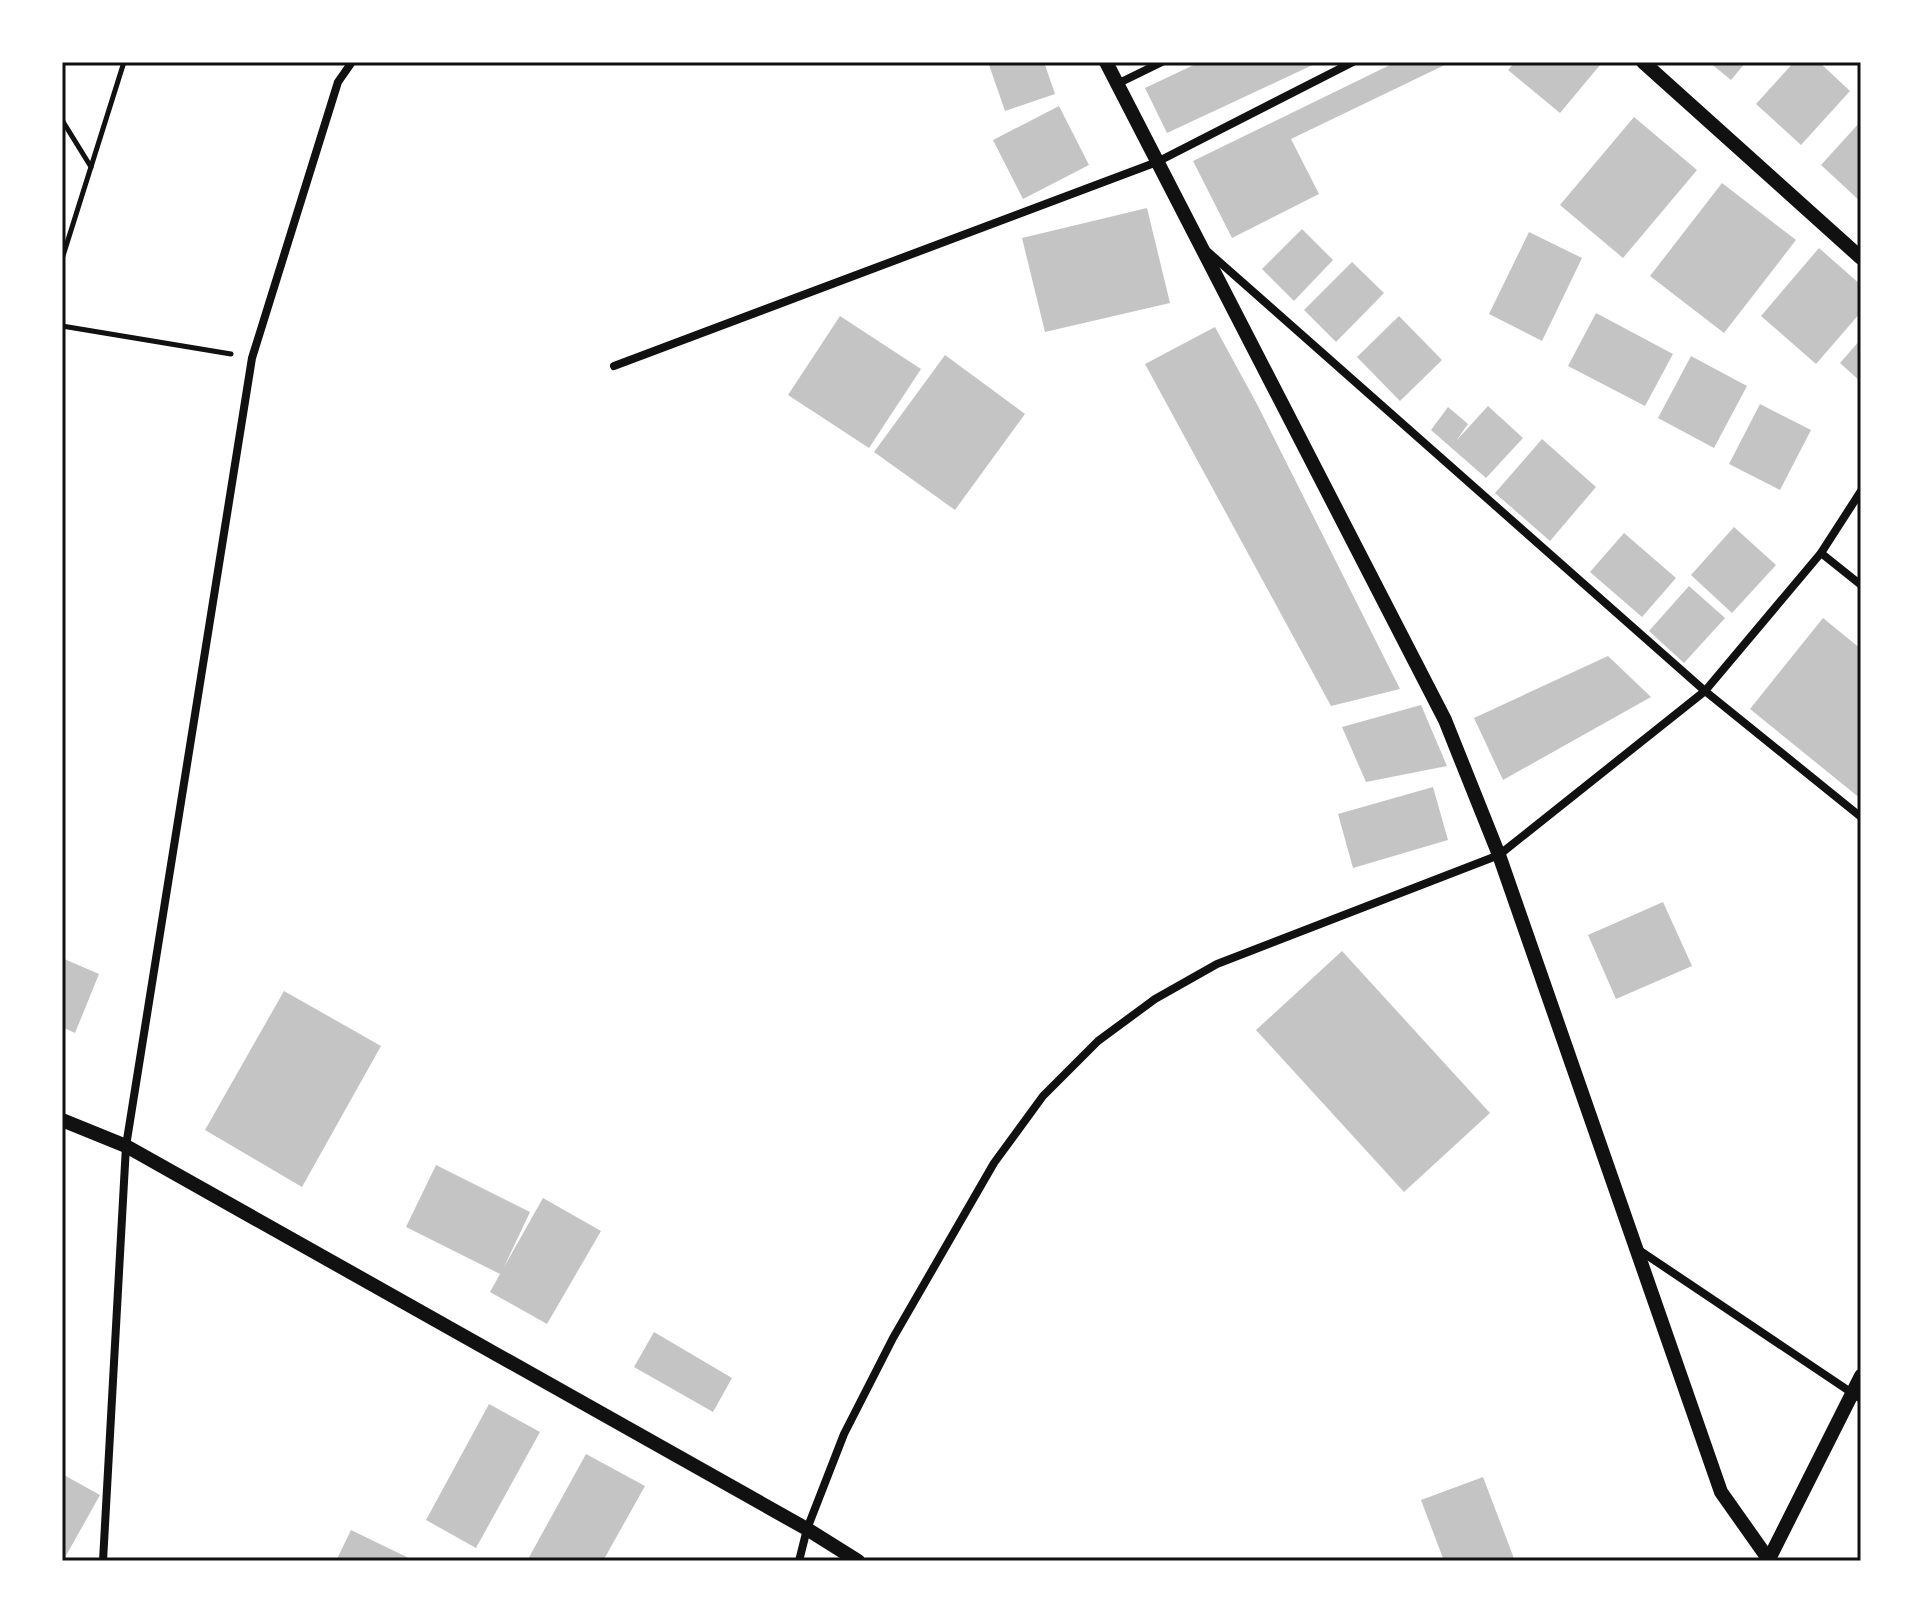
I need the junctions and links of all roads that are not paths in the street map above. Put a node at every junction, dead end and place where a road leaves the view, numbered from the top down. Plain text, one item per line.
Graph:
1 (352, 62) edge
2 (1106, 62) edge
3 (1162, 62) edge
4 (1353, 62) edge
5 (1643, 62) edge
6 (1117, 84) junction
7 (1157, 162) junction
8 (1200, 245) junction
9 (1861, 258) edge
10 (614, 366) dead end
11 (1861, 491) edge
12 (1821, 553) junction
13 (1861, 585) edge
14 (1705, 691) junction
15 (1861, 817) edge
16 (1499, 855) junction
17 (62, 1120) edge
18 (126, 1146) junction
19 (1634, 1247) junction
20 (1861, 1376) edge
21 (1856, 1396) edge
22 (807, 1529) junction
23 (1768, 1560) edge
24 (103, 1561) edge
25 (799, 1561) edge
26 (858, 1561) edge

1 - 18 street
2 - 6 street
3 - 6 street
4 - 7 street
5 - 9 street
6 - 7 street
7 - 8 street
7 - 10 street
8 - 14 street
8 - 16 street
11 - 12 street
12 - 13 street
12 - 14 street
14 - 15 street
14 - 16 street
16 - 19 street
16 - 22 street
17 - 18 street
18 - 22 street
18 - 24 street
19 - 21 street
19 - 23 street
20 - 21 street
21 - 23 street
22 - 25 street
22 - 26 street

